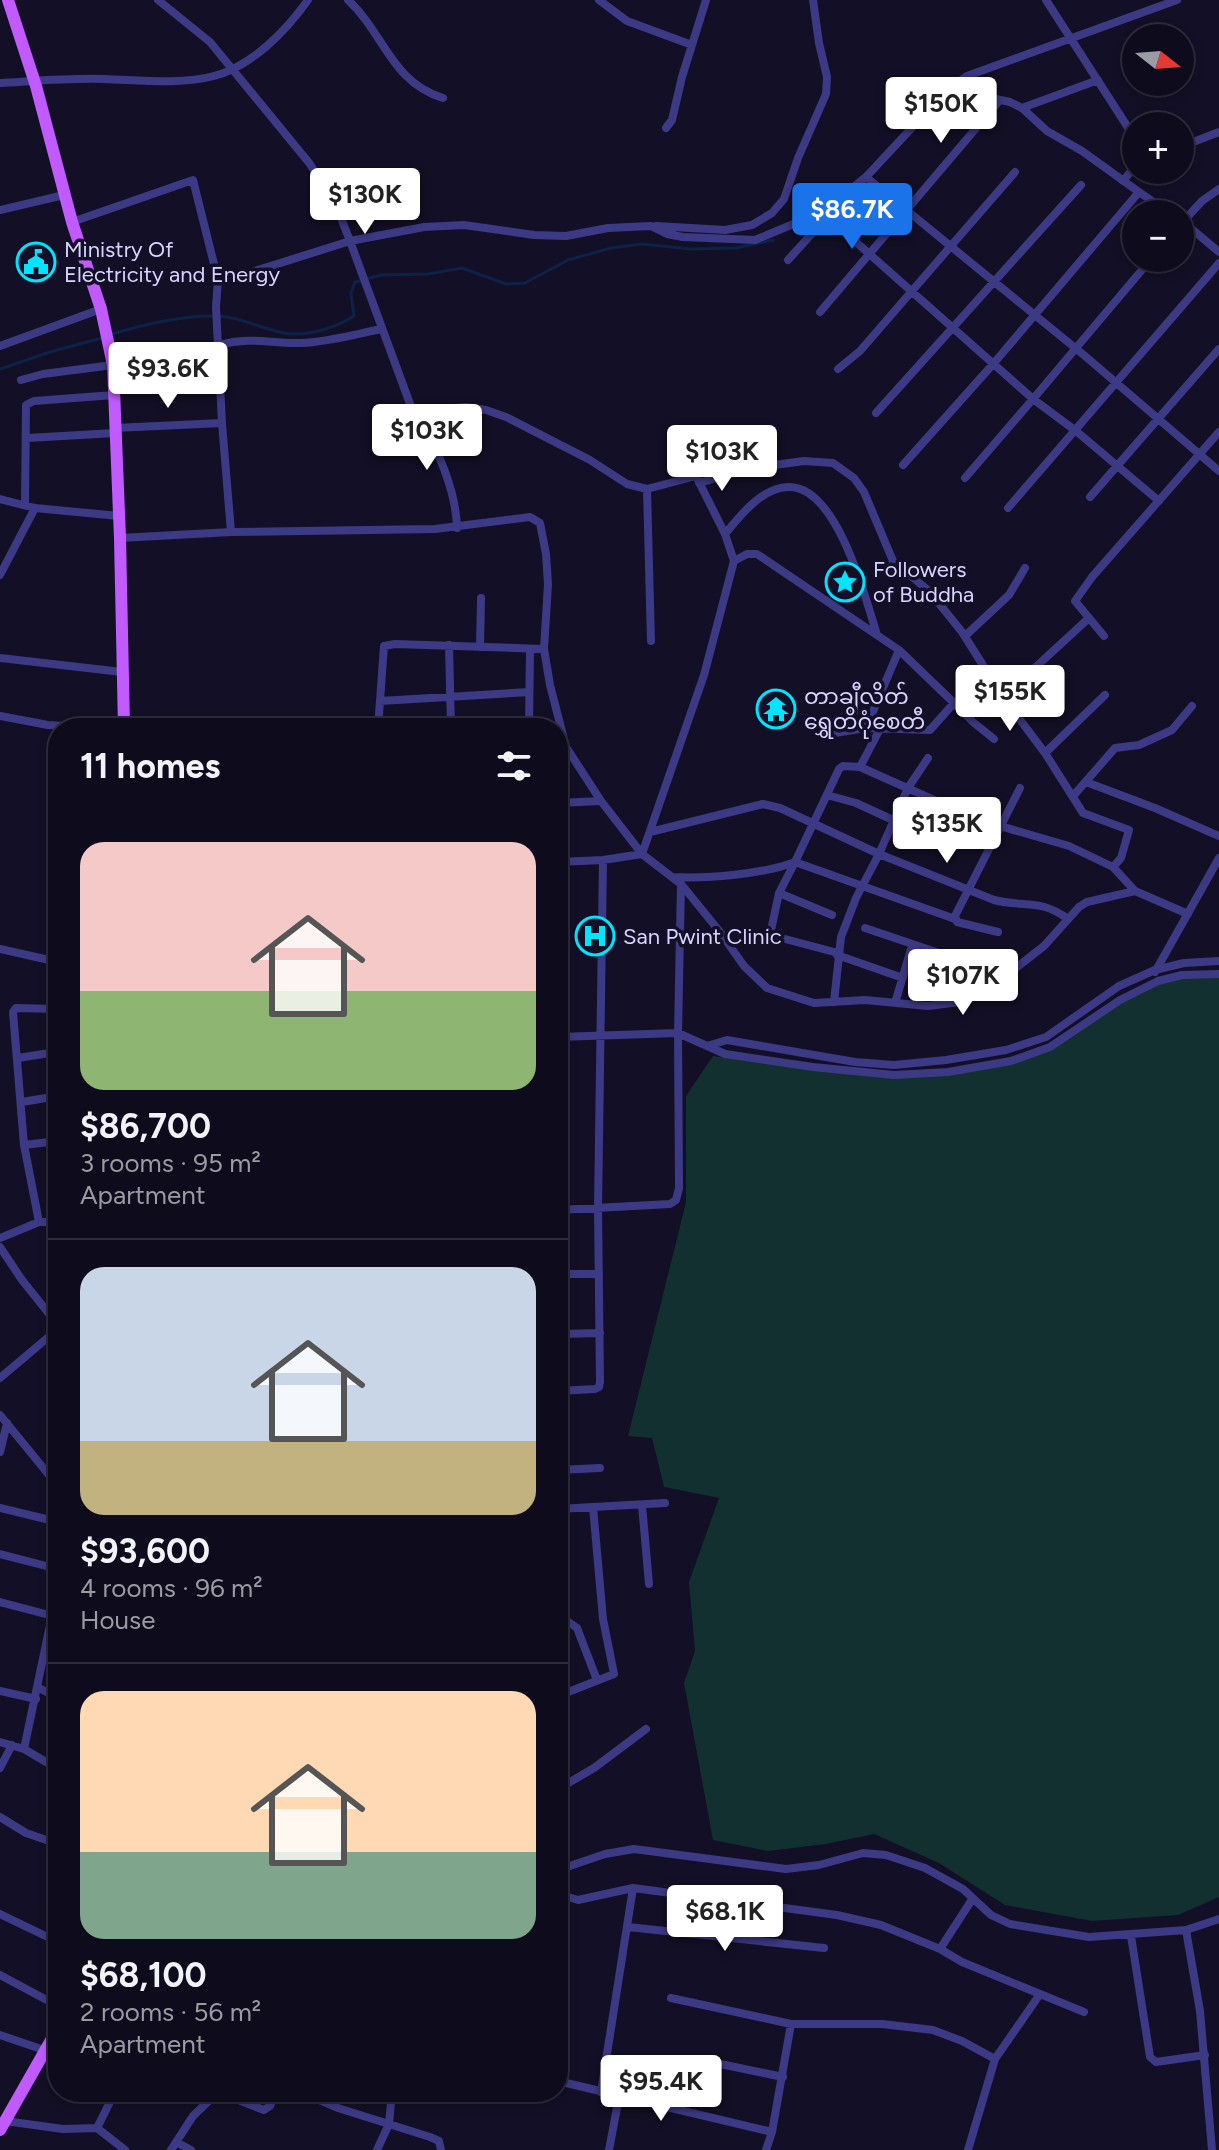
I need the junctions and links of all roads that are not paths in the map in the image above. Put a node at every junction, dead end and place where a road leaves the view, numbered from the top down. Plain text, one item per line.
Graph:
1 (8, 0) edge
2 (158, 0) edge
3 (308, 0) edge
4 (348, 0) edge
5 (599, 0) edge
6 (706, 0) edge
7 (813, 0) edge
8 (1046, 0) edge
9 (1177, 0) edge
10 (1070, 39) junction
11 (692, 45) junction
12 (233, 68) junction
13 (34, 80) junction
14 (1098, 80) junction
15 (0, 83) edge
16 (948, 89) junction
17 (443, 98) dead end
18 (1000, 100) junction
19 (1022, 108) junction
20 (1122, 118) edge
21 (666, 128) dead end
22 (1219, 132) edge
23 (1194, 142) edge
24 (1015, 172) dead end
25 (866, 177) junction
26 (1122, 180) edge
27 (1127, 184) edge
28 (1081, 185) dead end
29 (1219, 189) edge
30 (1139, 192) junction
31 (64, 195) junction
32 (1151, 200) edge
33 (1194, 209) edge
34 (0, 210) edge
35 (907, 211) junction
36 (824, 215) junction
37 (72, 222) junction
38 (651, 226) junction
39 (1194, 232) edge
40 (350, 241) junction
41 (951, 247) junction
42 (1219, 252) edge
43 (870, 255) junction
44 (788, 260) dead end
45 (1219, 263) edge
46 (1140, 272) edge
47 (218, 280) junction
48 (993, 282) junction
49 (913, 291) junction
50 (820, 312) dead end
51 (1033, 314) junction
52 (102, 316) junction
53 (953, 327) junction
54 (382, 329) junction
55 (219, 345) junction
56 (0, 346) edge
57 (1076, 349) junction
58 (1219, 349) edge
59 (994, 363) junction
60 (113, 365) junction
61 (838, 369) dead end
62 (21, 380) dead end
63 (1117, 384) junction
64 (114, 395) junction
65 (1033, 399) junction
66 (418, 411) junction
67 (876, 413) dead end
68 (1158, 420) junction
69 (222, 423) junction
70 (115, 431) junction
71 (1076, 431) junction
72 (1219, 432) edge
73 (27, 438) junction
74 (1200, 454) junction
75 (903, 465) dead end
76 (1118, 466) junction
77 (1219, 471) edge
78 (965, 478) dead end
79 (699, 483) junction
80 (647, 489) junction
81 (1090, 497) dead end
82 (0, 499) edge
83 (1159, 501) junction
84 (25, 505) junction
85 (35, 508) junction
86 (1008, 508) dead end
87 (119, 516) junction
88 (457, 528) junction
89 (231, 532) junction
90 (725, 534) junction
91 (120, 538) junction
92 (734, 561) junction
93 (1025, 568) dead end
94 (0, 575) edge
95 (481, 598) dead end
96 (1089, 618) junction
97 (877, 635) junction
98 (965, 636) junction
99 (1104, 636) dead end
100 (651, 641) dead end
101 (449, 645) junction
102 (480, 647) junction
103 (530, 649) junction
104 (544, 649) junction
105 (899, 650) junction
106 (0, 658) edge
107 (122, 672) junction
108 (529, 692) junction
109 (1105, 695) dead end
110 (450, 697) junction
111 (1003, 697) junction
112 (380, 701) junction
113 (954, 703) junction
114 (1192, 706) dead end
115 (0, 716) edge
116 (124, 718) edge
117 (379, 718) edge
118 (451, 718) edge
119 (529, 718) edge
120 (556, 718) edge
121 (48, 725) edge
122 (866, 728) junction
123 (880, 729) junction
124 (822, 735) dead end
125 (994, 739) dead end
126 (1045, 753) junction
127 (568, 756) edge
128 (928, 758) dead end
129 (860, 767) junction
130 (1086, 782) junction
131 (908, 788) junction
132 (1020, 788) dead end
133 (827, 795) junction
134 (1074, 795) junction
135 (601, 801) junction
136 (568, 803) edge
137 (893, 820) junction
138 (814, 823) junction
139 (1001, 827) junction
140 (650, 832) junction
141 (1219, 836) edge
142 (642, 854) junction
143 (879, 854) junction
144 (1219, 858) edge
145 (603, 860) junction
146 (568, 862) edge
147 (795, 862) junction
148 (1113, 867) junction
149 (671, 877) junction
150 (681, 884) junction
151 (863, 885) junction
152 (968, 890) junction
153 (1135, 891) junction
154 (779, 893) junction
155 (1188, 914) junction
156 (832, 915) dead end
157 (955, 919) junction
158 (1068, 919) junction
159 (865, 928) dead end
160 (998, 932) dead end
161 (912, 946) junction
162 (0, 949) edge
163 (939, 953) dead end
164 (838, 954) junction
165 (48, 960) edge
166 (1219, 961) edge
167 (1155, 970) junction
168 (1219, 974) edge
169 (903, 978) junction
170 (1158, 981) junction
171 (834, 1002) junction
172 (895, 1003) junction
173 (48, 1009) edge
174 (678, 1033) junction
175 (601, 1036) junction
176 (568, 1037) edge
177 (707, 1046) junction
178 (48, 1053) edge
179 (18, 1058) junction
180 (48, 1098) edge
181 (22, 1102) junction
182 (48, 1142) edge
183 (24, 1145) junction
184 (598, 1208) junction
185 (568, 1210) edge
186 (39, 1222) junction
187 (48, 1222) edge
188 (0, 1238) edge
189 (0, 1247) edge
190 (568, 1274) edge
191 (599, 1274) junction
192 (48, 1314) edge
193 (600, 1333) junction
194 (568, 1334) edge
195 (48, 1336) edge
196 (0, 1378) edge
197 (568, 1390) edge
198 (0, 1415) edge
199 (7, 1423) junction
200 (0, 1452) edge
201 (600, 1468) dead end
202 (568, 1470) edge
203 (48, 1474) edge
204 (665, 1503) dead end
205 (642, 1505) junction
206 (593, 1507) junction
207 (0, 1508) edge
208 (568, 1508) edge
209 (48, 1520) edge
210 (0, 1554) edge
211 (48, 1566) edge
212 (649, 1584) dead end
213 (0, 1602) edge
214 (48, 1609) edge
215 (568, 1622) edge
216 (48, 1642) edge
217 (45, 1655) junction
218 (48, 1656) edge
219 (597, 1680) junction
220 (39, 1688) junction
221 (0, 1691) edge
222 (568, 1692) edge
223 (48, 1693) edge
224 (36, 1699) junction
225 (646, 1729) dead end
226 (0, 1742) edge
227 (12, 1745) junction
228 (24, 1749) junction
229 (48, 1763) edge
230 (0, 1768) edge
231 (568, 1783) edge
232 (0, 1817) edge
233 (48, 1841) edge
234 (568, 1867) edge
235 (633, 1888) junction
236 (568, 1897) edge
237 (973, 1898) junction
238 (0, 1914) edge
239 (1219, 1919) edge
240 (628, 1927) junction
241 (1186, 1930) junction
242 (1131, 1936) junction
243 (48, 1937) edge
244 (824, 1948) dead end
245 (940, 1949) junction
246 (0, 1975) edge
247 (1040, 1994) junction
248 (671, 1998) dead end
249 (48, 2001) edge
250 (1084, 2012) dead end
251 (791, 2024) junction
252 (0, 2035) edge
253 (48, 2044) edge
254 (44, 2050) junction
255 (1205, 2055) junction
256 (995, 2059) junction
257 (706, 2061) dead end
258 (783, 2077) junction
259 (568, 2084) edge
260 (601, 2092) junction
261 (619, 2097) junction
262 (110, 2102) edge
263 (208, 2102) edge
264 (244, 2102) edge
265 (272, 2102) edge
266 (324, 2102) edge
267 (391, 2102) edge
268 (389, 2124) junction
269 (2, 2125) edge
270 (97, 2128) junction
271 (772, 2132) junction
272 (174, 2146) edge
273 (125, 2150) edge
274 (191, 2150) edge
275 (377, 2150) edge
276 (441, 2150) edge
277 (609, 2150) edge
278 (766, 2150) edge
279 (968, 2150) edge
280 (1212, 2150) edge

1 - 13 main road
2 - 12 street
3 - 12 street
4 - 17 street
5 - 11 street
6 - 11 street
7 - 38 street
8 - 10 street
9 - 10 street
10 - 14 street
10 - 16 street
11 - 21 street
12 - 13 street
12 - 40 street
13 - 15 street
13 - 31 main road
14 - 19 street
14 - 20 street
16 - 18 street
16 - 25 street
18 - 19 street
18 - 35 street
19 - 26 street
22 - 23 street
24 - 41 street
25 - 35 street
25 - 36 street
27 - 30 street
28 - 48 street
29 - 33 street
30 - 32 street
30 - 51 street
31 - 34 street
31 - 37 main road
35 - 41 street
35 - 43 street
36 - 38 street
36 - 43 street
36 - 44 street
37 - 47 street
37 - 52 main road
38 - 40 street
39 - 42 street
40 - 47 street
40 - 54 street
41 - 48 street
41 - 49 street
43 - 49 street
43 - 50 street
45 - 63 street
46 - 57 street
47 - 55 street
48 - 51 street
48 - 53 street
49 - 53 street
49 - 61 street
51 - 57 street
51 - 59 street
52 - 56 street
52 - 60 main road
53 - 59 street
53 - 67 street
54 - 55 street
54 - 66 street
55 - 69 street
57 - 63 street
57 - 65 street
58 - 68 street
59 - 65 street
59 - 75 street
60 - 62 street
60 - 64 main road
63 - 68 street
63 - 71 street
64 - 70 main road
64 - 73 street
65 - 71 street
65 - 78 street
66 - 80 street
66 - 88 street
68 - 74 street
68 - 76 street
69 - 70 street
69 - 89 street
70 - 73 street
70 - 87 main road
71 - 76 street
71 - 86 street
72 - 74 street
73 - 84 street
74 - 77 street
74 - 83 street
76 - 81 street
76 - 83 street
79 - 80 street
79 - 90 street
79 - 98 street
80 - 100 street
82 - 84 street
83 - 96 street
84 - 85 street
85 - 87 street
85 - 94 street
87 - 91 main road
88 - 89 street
88 - 104 street
89 - 91 street
90 - 92 street
90 - 97 street
91 - 107 main road
92 - 97 street
92 - 140 street
93 - 98 street
95 - 102 street
96 - 99 street
96 - 111 street
97 - 105 street
98 - 111 street
101 - 102 street
101 - 110 street
101 - 112 street
102 - 103 street
103 - 104 street
103 - 108 street
104 - 120 street
105 - 113 street
105 - 122 street
106 - 107 street
107 - 116 main road
108 - 110 street
108 - 119 street
109 - 126 street
110 - 112 street
110 - 118 street
111 - 126 street
112 - 117 street
113 - 123 street
113 - 125 street
114 - 130 street
115 - 121 street
122 - 123 street
122 - 124 street
123 - 129 street
126 - 134 street
127 - 135 street
128 - 131 street
129 - 131 street
129 - 133 street
130 - 134 street
130 - 141 street
131 - 137 street
131 - 139 street
132 - 139 street
133 - 137 street
133 - 138 street
134 - 148 street
135 - 136 street
135 - 142 street
137 - 143 street
138 - 140 street
138 - 143 street
138 - 147 street
139 - 148 street
139 - 152 street
140 - 142 street
142 - 145 street
142 - 149 street
143 - 151 street
143 - 152 street
144 - 155 street
145 - 146 street
145 - 175 street
147 - 149 street
147 - 151 street
147 - 154 street
148 - 153 street
149 - 150 street
150 - 171 street
150 - 174 street
151 - 157 street
151 - 164 street
152 - 157 street
152 - 158 street
153 - 155 street
153 - 158 street
154 - 156 street
154 - 164 street
155 - 167 street
157 - 160 street
158 - 172 street
159 - 161 street
161 - 163 street
161 - 169 street
162 - 165 street
164 - 169 street
164 - 171 street
166 - 167 street
167 - 170 street
167 - 177 street
168 - 170 street
169 - 172 street
170 - 177 street
171 - 172 street
173 - 179 street
174 - 175 street
174 - 177 street
174 - 184 street
175 - 176 street
175 - 184 street
178 - 179 street
179 - 181 street
180 - 181 street
181 - 183 street
182 - 183 street
183 - 186 street
184 - 185 street
184 - 191 street
186 - 187 street
186 - 188 street
189 - 192 street
190 - 191 street
191 - 193 street
193 - 194 street
193 - 197 street
195 - 196 street
198 - 199 street
199 - 200 street
199 - 203 street
201 - 202 street
204 - 205 street
205 - 206 street
205 - 212 street
206 - 208 street
206 - 219 street
207 - 209 street
210 - 211 street
213 - 214 street
215 - 219 street
216 - 217 street
217 - 218 street
217 - 220 street
219 - 222 street
220 - 223 street
220 - 224 street
221 - 224 street
224 - 228 street
225 - 231 street
226 - 227 street
227 - 228 street
227 - 230 street
228 - 229 street
232 - 233 street
234 - 237 street
235 - 236 street
235 - 240 street
235 - 245 street
237 - 242 street
237 - 245 street
238 - 243 street
239 - 241 street
240 - 244 street
240 - 260 street
241 - 242 street
241 - 255 street
242 - 255 street
245 - 247 street
246 - 249 street
247 - 250 street
247 - 256 street
248 - 251 street
251 - 256 street
251 - 258 street
252 - 254 street
253 - 254 main road
254 - 269 main road
255 - 280 street
256 - 279 street
257 - 258 street
258 - 271 street
259 - 260 street
260 - 261 street
261 - 271 street
261 - 277 street
262 - 270 street
263 - 272 street
264 - 265 street
266 - 268 street
267 - 268 street
268 - 275 street
268 - 276 street
269 - 270 street
270 - 273 street
271 - 278 street
272 - 274 street

